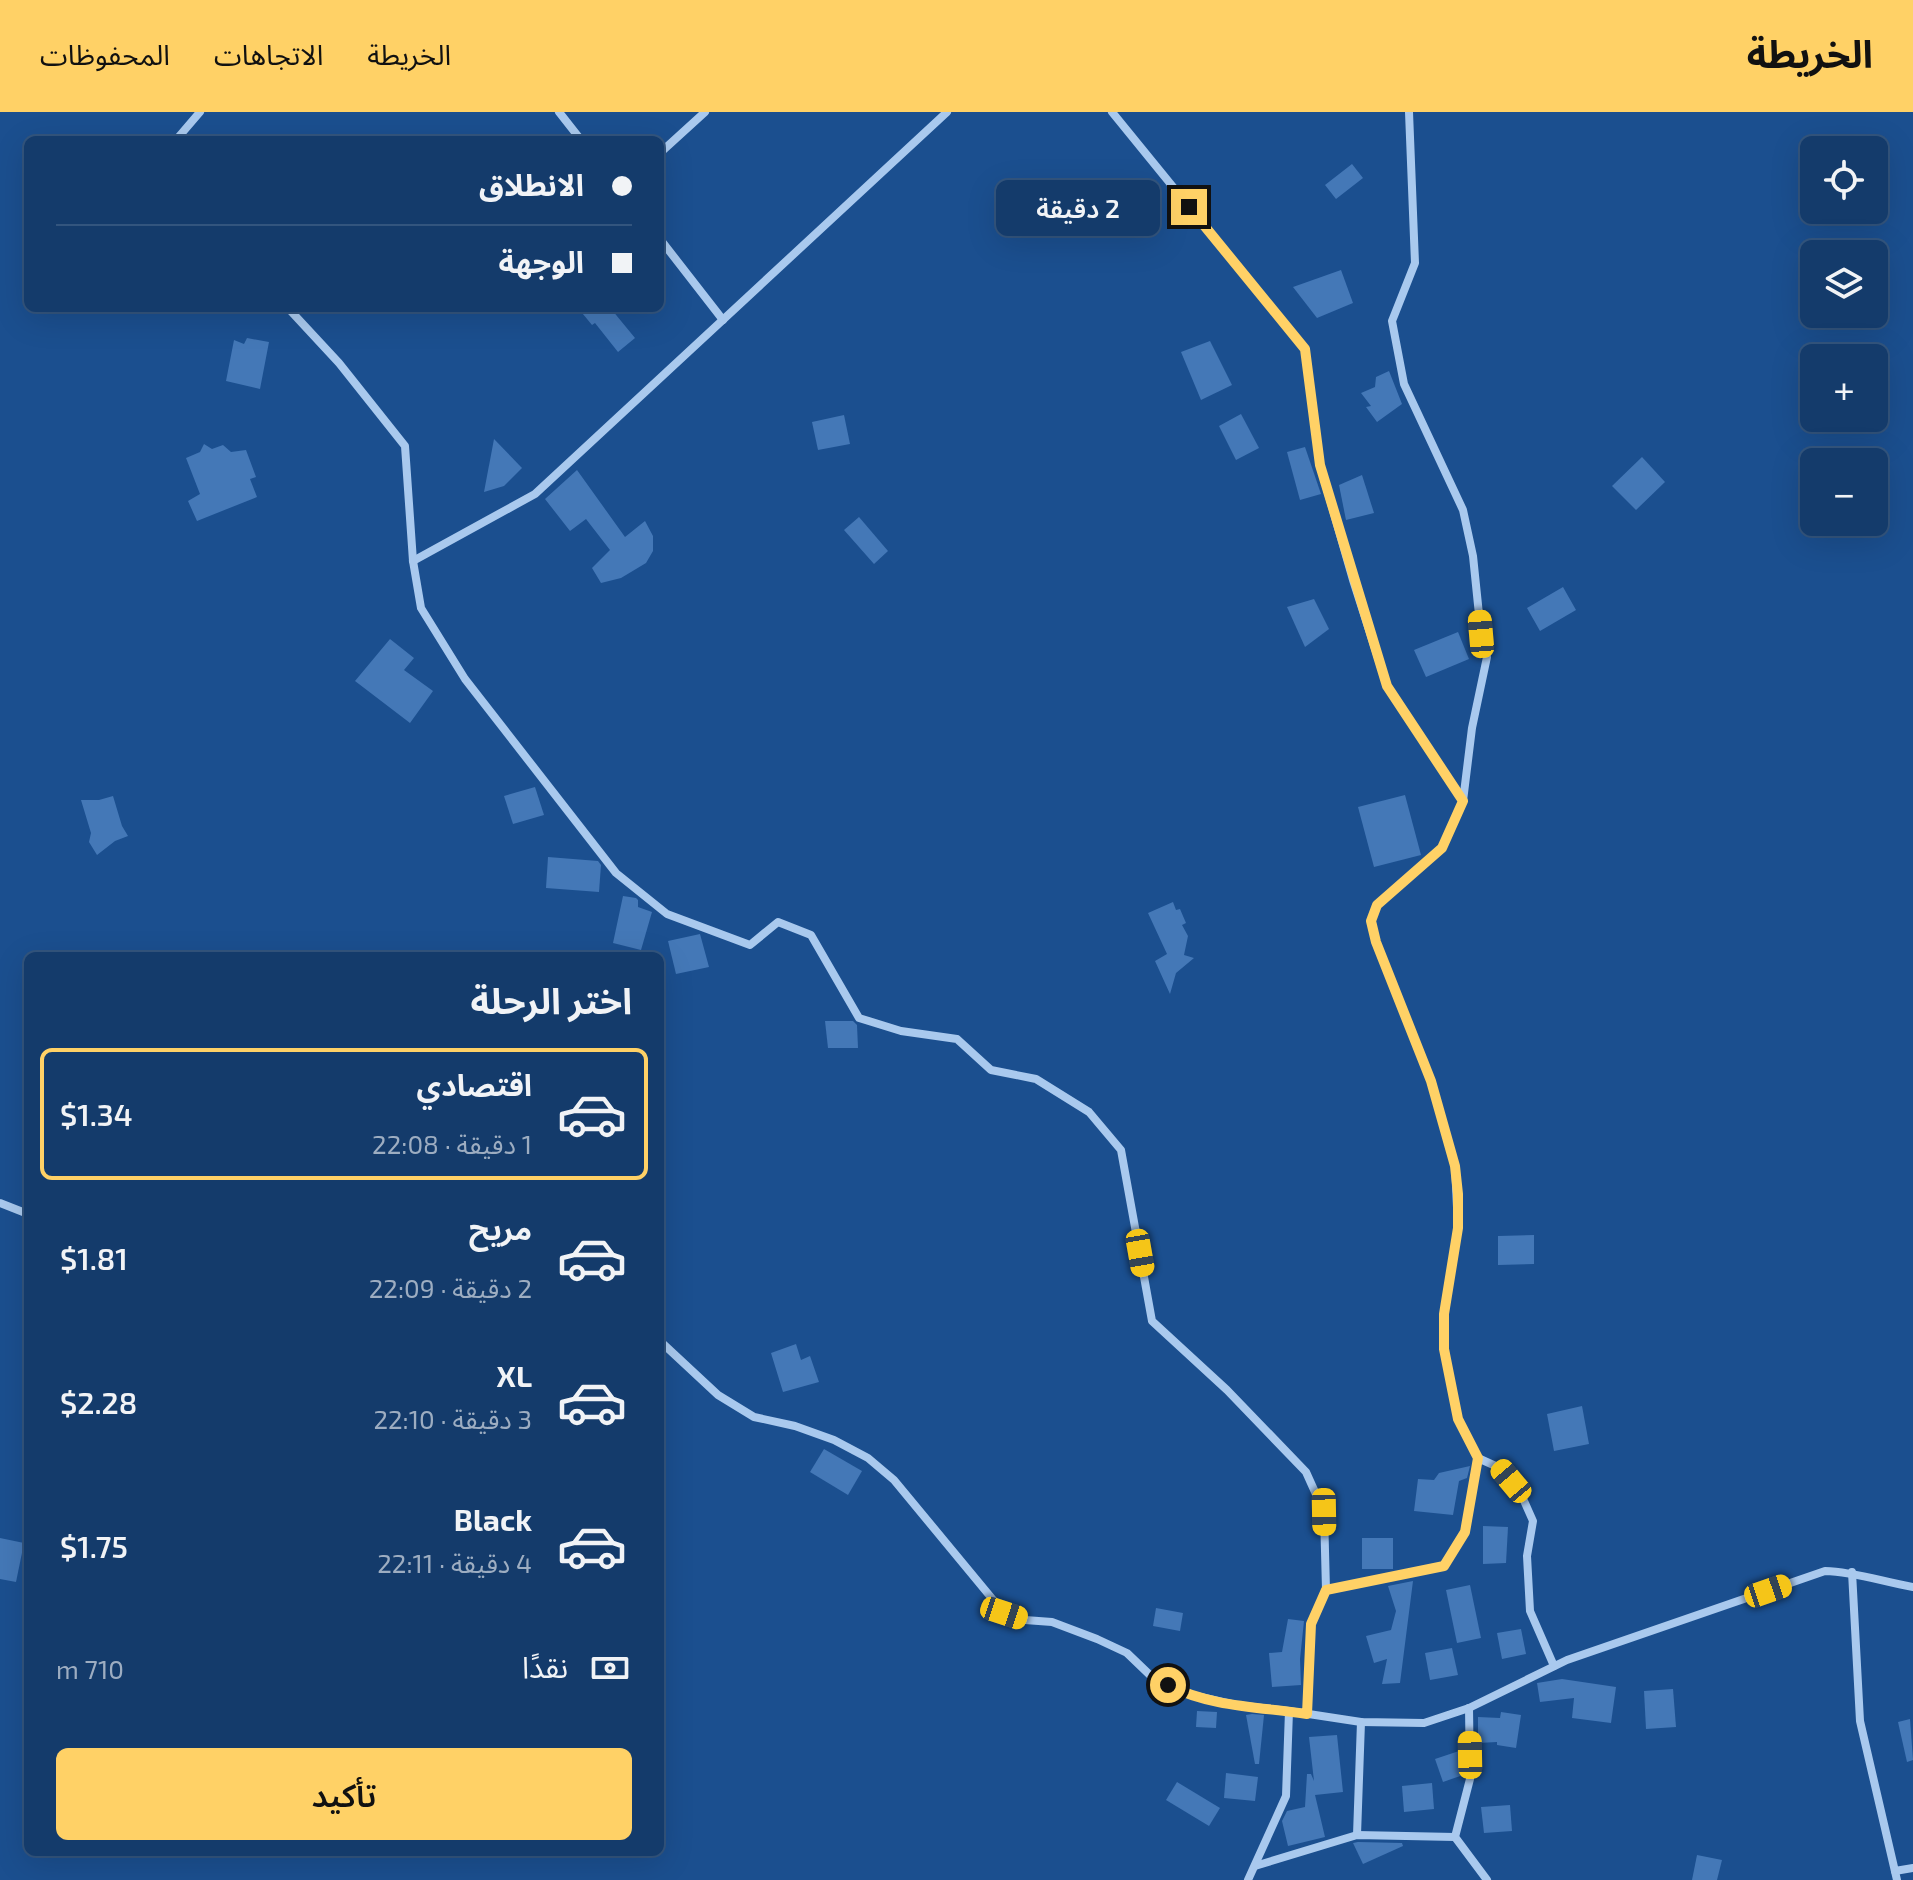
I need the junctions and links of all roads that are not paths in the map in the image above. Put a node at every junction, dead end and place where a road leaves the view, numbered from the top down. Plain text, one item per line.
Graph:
1 (200, 112) edge
2 (559, 112) edge
3 (705, 112) edge
4 (947, 112) edge
5 (1112, 112) edge
6 (1409, 112) edge
7 (179, 136) edge
8 (578, 136) edge
9 (664, 149) edge
10 (664, 244) edge
11 (292, 312) edge
12 (723, 320) junction
13 (413, 561) junction
14 (1463, 801) junction
15 (0, 1203) edge
16 (24, 1212) edge
17 (664, 1345) edge
18 (1478, 1458) junction
19 (1852, 1572) junction
20 (1913, 1587) edge
21 (1326, 1590) junction
22 (1554, 1666) junction
23 (1469, 1708) junction
24 (1289, 1711) junction
25 (1307, 1714) junction
26 (1361, 1722) junction
27 (1357, 1835) junction
28 (1455, 1837) junction
29 (1255, 1866) junction
30 (1913, 1868) edge
31 (1896, 1875) edge
32 (1248, 1880) edge
33 (1487, 1880) edge

1 - 7 street
2 - 8 street
3 - 9 street
4 - 12 street
5 - 14 street
6 - 14 street
10 - 12 street
11 - 13 street
12 - 13 street
13 - 21 street
14 - 18 street
15 - 16 street
17 - 24 street
18 - 21 street
18 - 22 street
19 - 20 street
19 - 22 street
19 - 31 street
21 - 25 street
22 - 23 street
23 - 26 street
23 - 28 street
24 - 25 street
24 - 29 street
25 - 26 street
26 - 27 street
27 - 28 street
27 - 29 street
28 - 33 street
29 - 32 street
30 - 31 street

